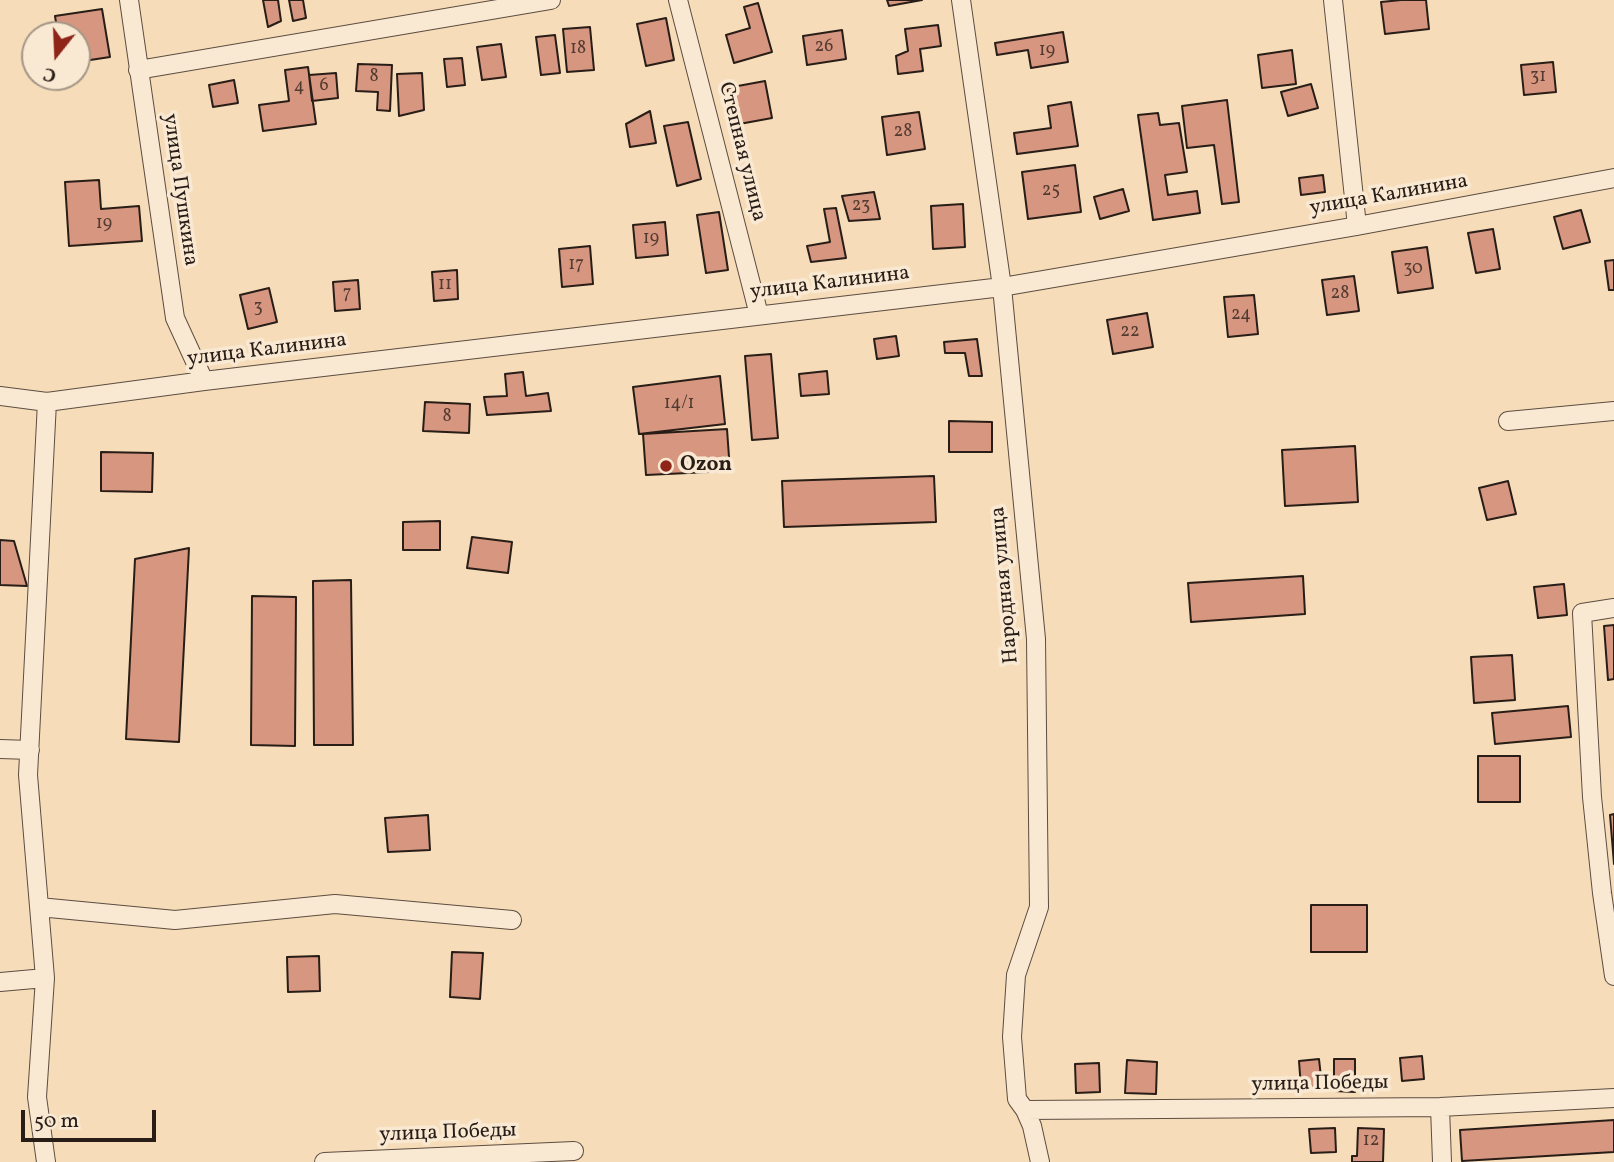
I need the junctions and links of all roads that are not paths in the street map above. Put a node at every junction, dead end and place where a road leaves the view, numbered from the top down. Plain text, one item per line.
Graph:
1 (129, 0) edge
2 (551, 0) edge
3 (678, 0) edge
4 (961, 0) edge
5 (1333, 0) edge
6 (138, 70) junction
7 (1614, 178) edge
8 (1357, 226) junction
9 (1002, 287) junction
10 (759, 316) junction
11 (204, 381) junction
12 (0, 396) edge
13 (47, 402) junction
14 (1614, 411) edge
15 (1508, 421) dead end
16 (1614, 608) edge
17 (0, 748) edge
18 (30, 750) junction
19 (1608, 893) edge
20 (40, 907) junction
21 (512, 920) dead end
22 (1614, 976) edge
23 (45, 978) junction
24 (0, 982) edge
25 (1614, 1098) edge
26 (1440, 1107) junction
27 (1025, 1110) junction
28 (574, 1151) dead end
29 (46, 1162) edge
30 (324, 1162) edge
31 (1040, 1162) edge
32 (1442, 1162) edge

1 - 6 street, улица Пушкина
2 - 6 street
3 - 10 street, Степная улица
4 - 9 street, Народная улица
5 - 8 street
6 - 11 street, улица Пушкина
7 - 8 street, улица Калинина
8 - 9 street, улица Калинина
9 - 10 street, улица Калинина
9 - 27 street, Народная улица
10 - 11 street, улица Калинина
11 - 13 street, улица Калинина
12 - 13 street, улица Калинина
13 - 18 street
14 - 15 street
16 - 19 street
17 - 18 street
18 - 20 street
19 - 22 street
20 - 21 street
20 - 23 street
23 - 24 street
23 - 29 street
25 - 26 street, улица Победы
26 - 27 street, улица Победы
26 - 32 street
27 - 31 street, Народная улица
28 - 30 street, улица Победы

